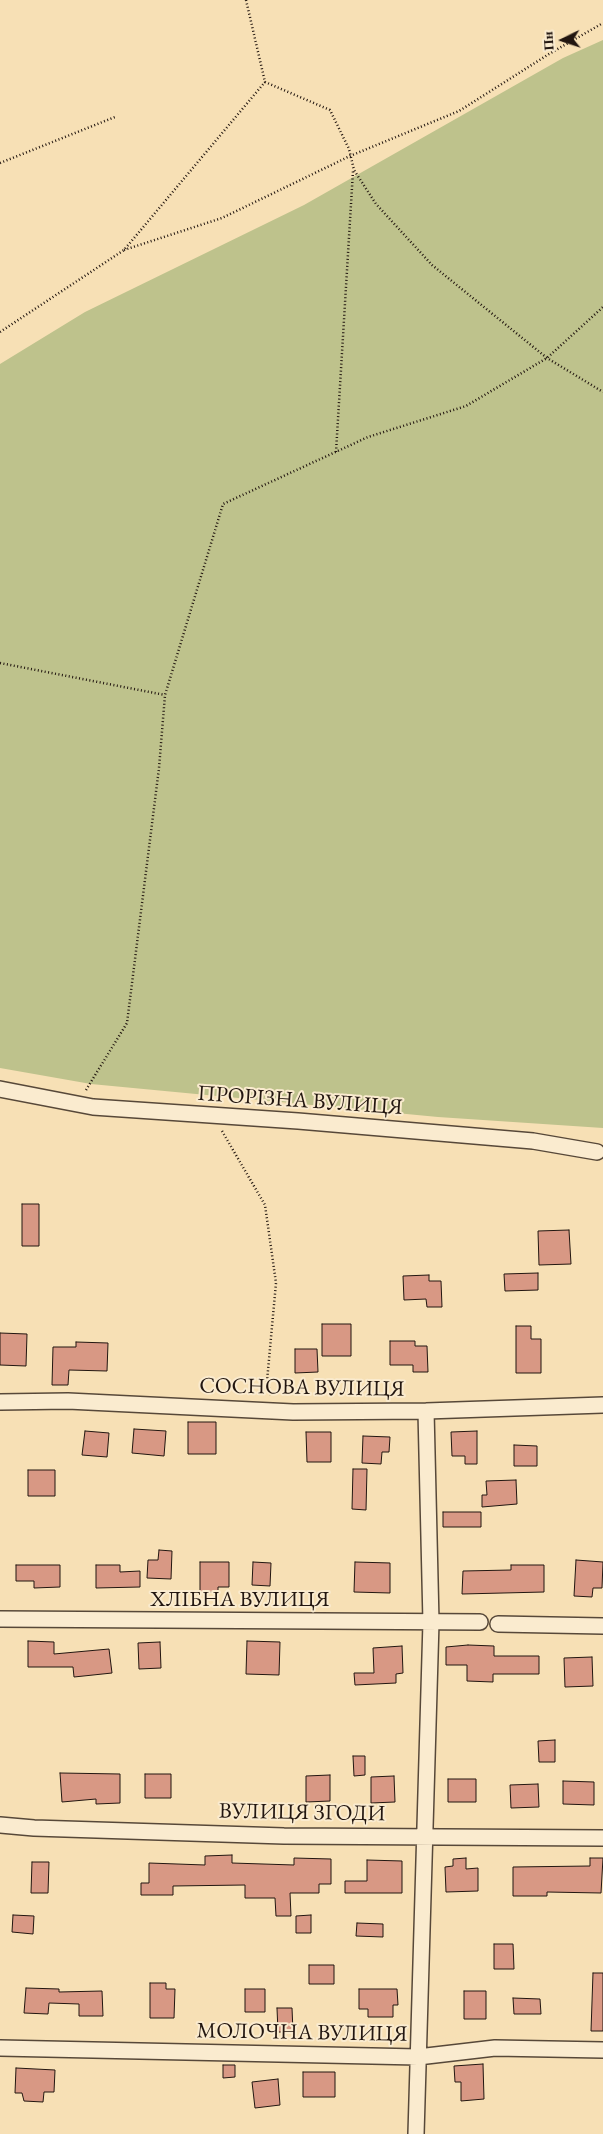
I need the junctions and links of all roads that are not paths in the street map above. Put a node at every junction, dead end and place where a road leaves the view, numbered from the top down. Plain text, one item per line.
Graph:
1 (0, 1089) edge
2 (597, 1152) dead end
3 (0, 1402) edge
4 (603, 1405) edge
5 (426, 1411) junction
6 (0, 1619) edge
7 (431, 1622) junction
8 (480, 1622) dead end
9 (498, 1624) dead end
10 (603, 1626) edge
11 (0, 1824) edge
12 (424, 1837) junction
13 (603, 1838) edge
14 (0, 2048) edge
15 (603, 2050) edge
16 (418, 2057) junction
17 (416, 2134) edge

1 - 2 street, ПРОРІЗНА ВУЛИЦЯ
3 - 5 street, СОСНОВА ВУЛИЦЯ
4 - 5 street, СОСНОВА ВУЛИЦЯ
5 - 7 street
6 - 7 street, ХЛІБНА ВУЛИЦЯ
7 - 8 street, ХЛІБНА ВУЛИЦЯ
7 - 12 street
9 - 10 street
11 - 12 street, ВУЛИЦЯ ЗГОДИ
12 - 13 street, ВУЛИЦЯ ЗГОДИ
12 - 16 street
14 - 16 street, МОЛОЧНА ВУЛИЦЯ
15 - 16 street, МОЛОЧНА ВУЛИЦЯ
16 - 17 street

